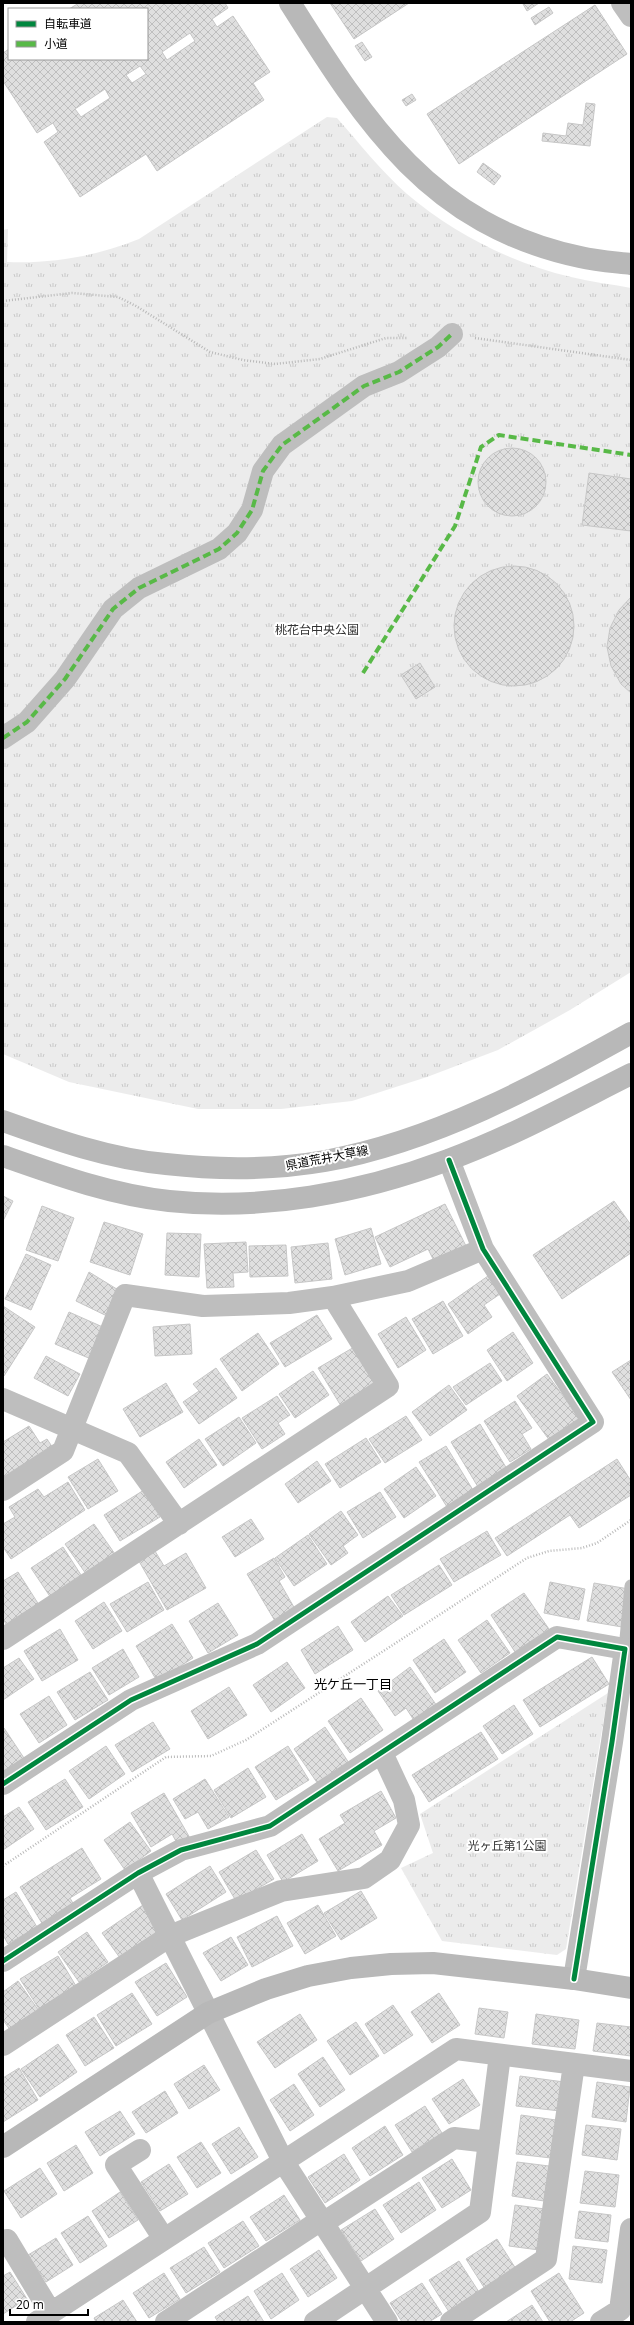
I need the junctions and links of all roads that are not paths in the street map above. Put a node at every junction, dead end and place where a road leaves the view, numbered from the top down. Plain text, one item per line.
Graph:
1 (290, 3) edge
2 (622, 3) edge
3 (631, 16) edge
4 (631, 264) edge
5 (452, 334) road end
6 (3, 738) edge
7 (631, 1033) edge
8 (631, 1074) edge
9 (3, 1121) edge
10 (3, 1156) edge
11 (449, 1160) junction
12 (483, 1249) junction
13 (333, 1297) junction
14 (3, 1399) edge
15 (71, 1427) junction
16 (3, 1490) edge
17 (179, 1524) junction
18 (631, 1586) edge
19 (3, 1639) edge
20 (625, 1649) junction
21 (382, 1753) junction
22 (3, 1784) edge
23 (138, 1873) junction
24 (170, 1936) junction
25 (3, 1961) edge
26 (574, 1979) junction
27 (631, 1988) edge
28 (208, 2013) junction
29 (3, 2045) edge
30 (500, 2055) junction
31 (574, 2064) junction
32 (631, 2071) edge
33 (489, 2142) junction
34 (3, 2147) edge
35 (140, 2150) dead end
36 (283, 2161) junction
37 (322, 2221) junction
38 (631, 2229) edge
39 (164, 2239) junction
40 (3, 2243) edge
41 (366, 2289) junction
42 (44, 2318) edge
43 (166, 2322) edge
44 (314, 2322) edge
45 (387, 2322) edge
46 (451, 2322) edge
47 (601, 2322) edge

1 - 4 main road
2 - 3 street
5 - 6 street
7 - 9 main road, 県道荒井大草線
8 - 11 main road
10 - 11 main road
11 - 12 street
12 - 13 street
12 - 22 street
13 - 15 street
13 - 17 street
14 - 15 street
15 - 16 street
15 - 17 street
17 - 19 street
18 - 20 lane
20 - 21 street
20 - 26 street
21 - 23 street
21 - 24 street
23 - 24 street
23 - 25 street
24 - 28 street
24 - 29 street
26 - 27 main road
26 - 28 main road
28 - 34 main road
28 - 36 street
30 - 31 street
30 - 33 street
30 - 36 street
31 - 32 street
31 - 46 street
33 - 37 street
33 - 41 street
35 - 39 street
36 - 37 street
36 - 39 street
37 - 41 street
37 - 43 street
38 - 47 street
39 - 42 street
40 - 42 street
41 - 44 street
41 - 45 street

